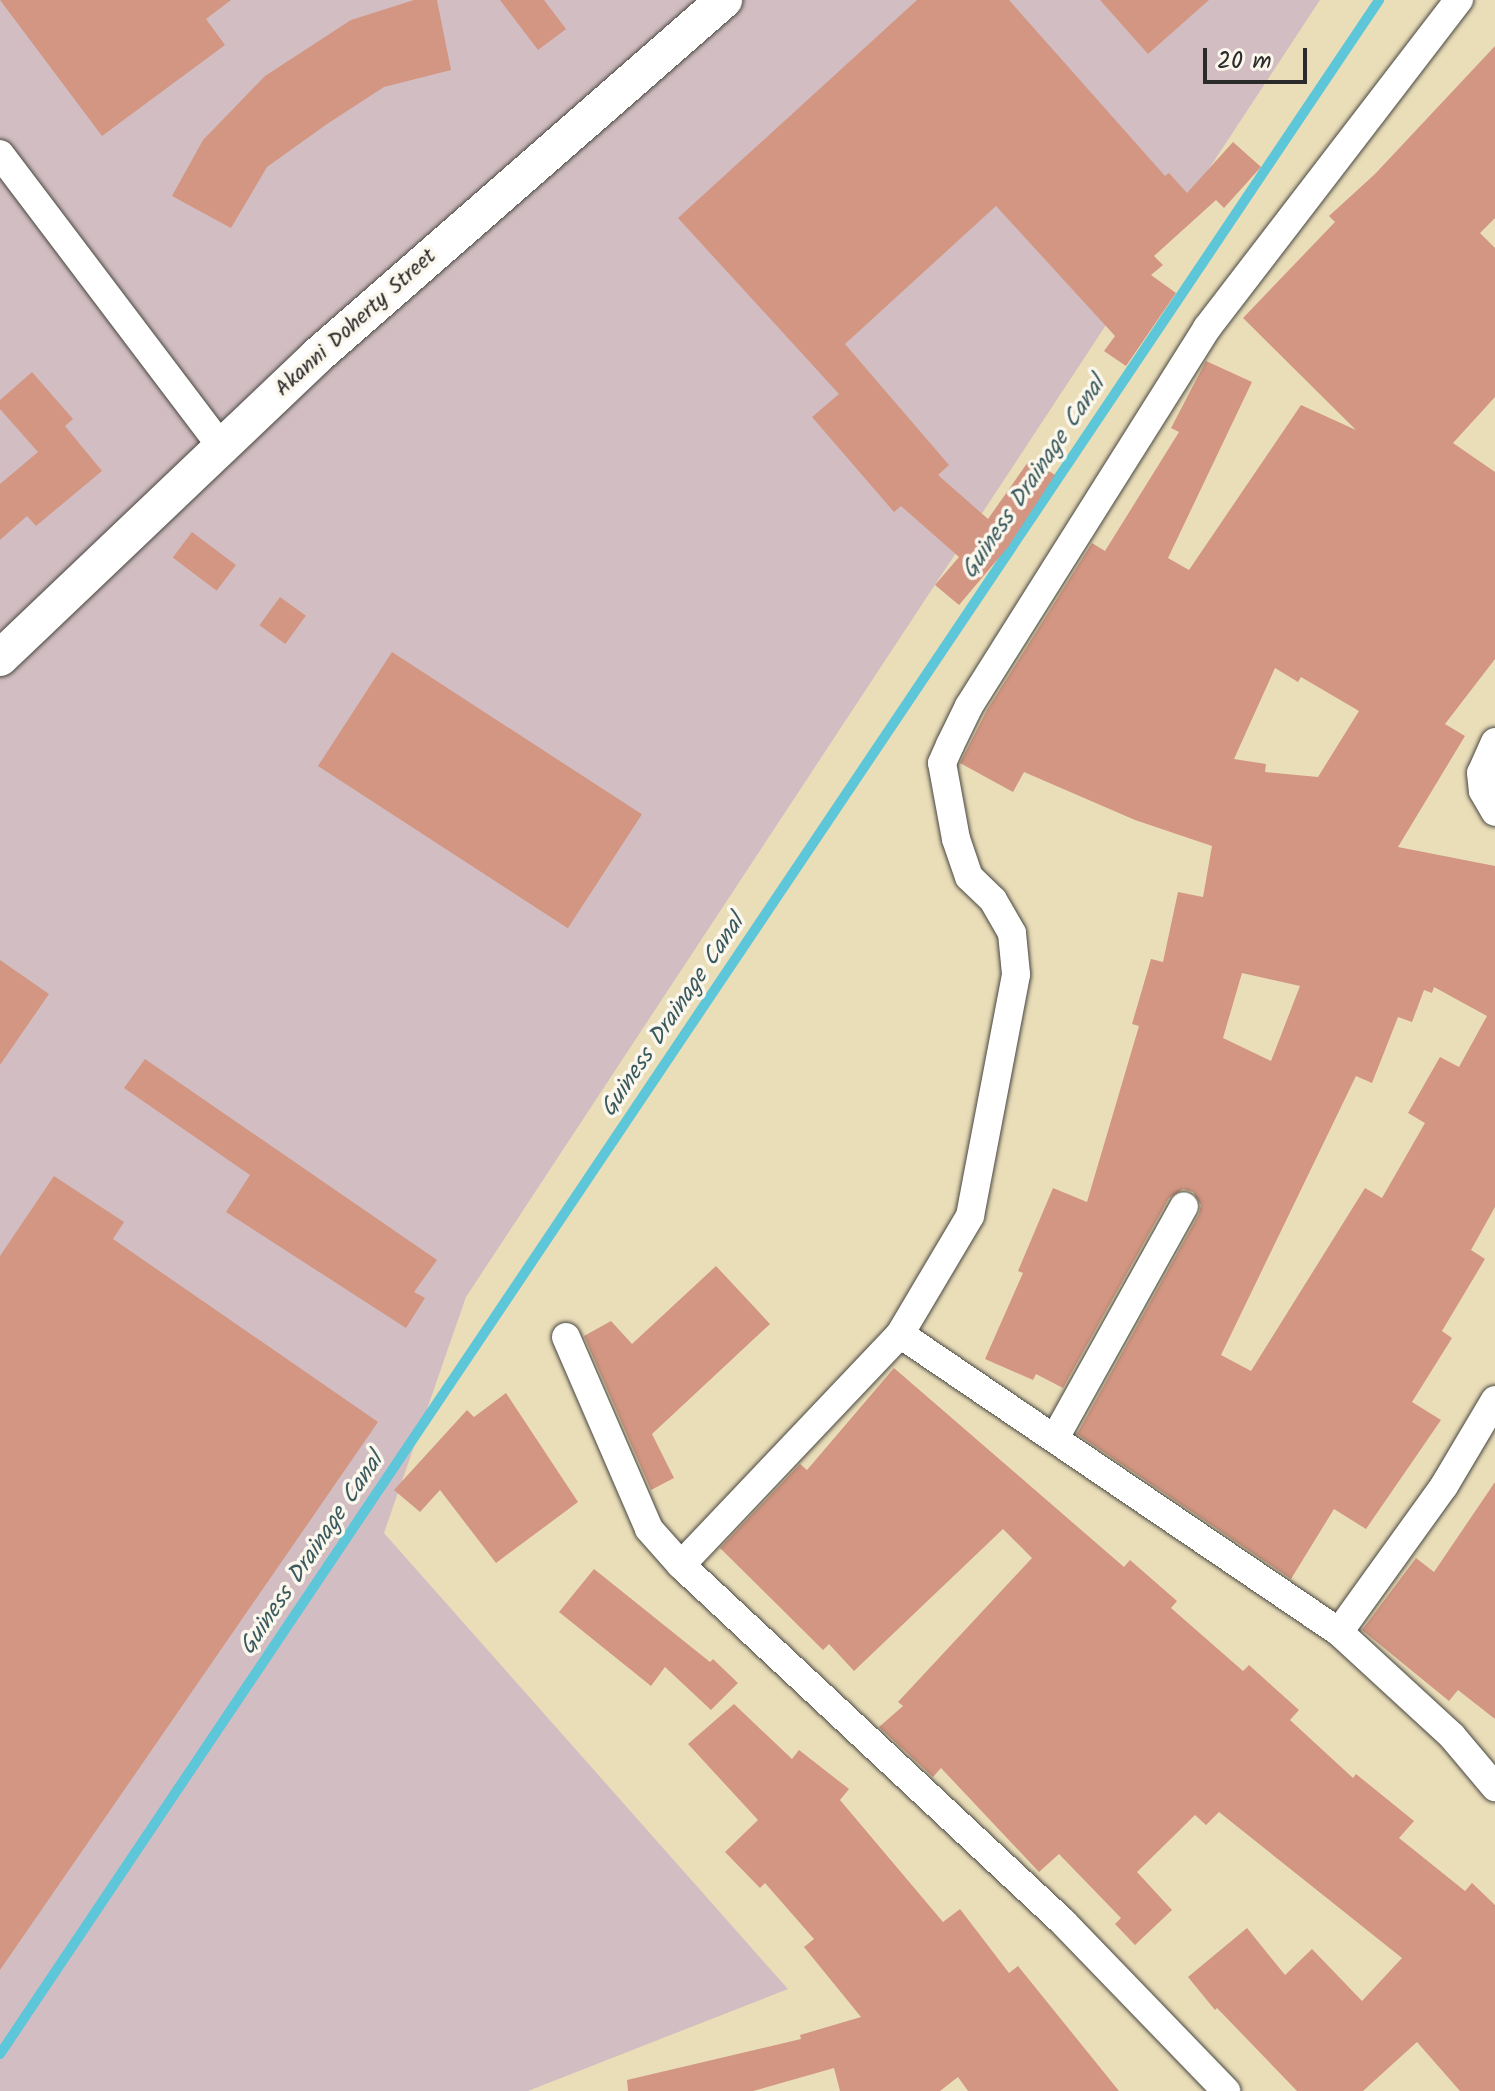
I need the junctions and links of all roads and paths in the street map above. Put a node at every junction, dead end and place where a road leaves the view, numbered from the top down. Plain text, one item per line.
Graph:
1 (724, 0) edge
2 (1459, 0) edge
3 (0, 154) edge
4 (220, 445) junction
5 (0, 658) edge
6 (1495, 742) edge
7 (1495, 812) edge
8 (1184, 1206) dead end
9 (900, 1334) junction
10 (566, 1337) dead end
11 (1495, 1400) edge
12 (1055, 1438) junction
13 (681, 1565) junction
14 (1339, 1632) junction
15 (1495, 1787) edge
16 (1226, 2091) edge

1 - 4 street, Akanni Doherty Street
2 - 9 street
3 - 4 street
4 - 5 street, Akanni Doherty Street
6 - 7 street
8 - 12 street
9 - 12 street
9 - 13 street
10 - 13 street
11 - 14 street
12 - 14 street
13 - 16 street
14 - 15 street

